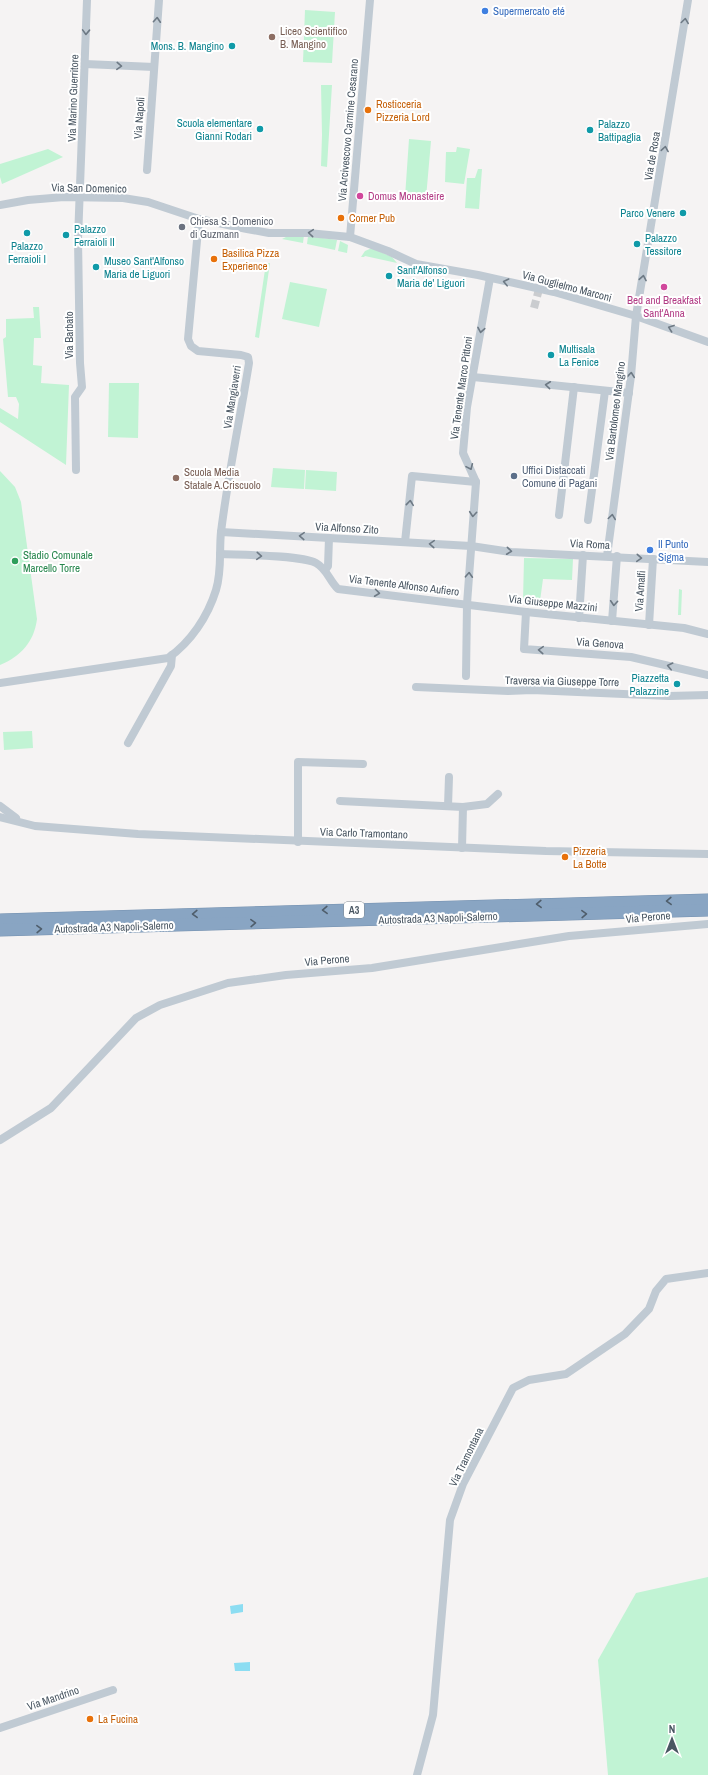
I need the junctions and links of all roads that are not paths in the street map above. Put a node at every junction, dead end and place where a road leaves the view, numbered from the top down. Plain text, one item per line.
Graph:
1 (87, 0) edge
2 (159, 0) edge
3 (370, 0) edge
4 (688, 0) edge
5 (85, 64) junction
6 (154, 67) junction
7 (147, 170) dead end
8 (80, 198) junction
9 (0, 205) edge
10 (199, 219) junction
11 (350, 237) junction
12 (490, 278) junction
13 (636, 316) junction
14 (708, 342) edge
15 (472, 377) junction
16 (574, 387) junction
17 (605, 390) junction
18 (629, 393) junction
19 (76, 470) dead end
20 (476, 482) junction
21 (559, 515) dead end
22 (588, 520) dead end
23 (221, 532) junction
24 (329, 538) junction
25 (405, 542) junction
26 (470, 546) junction
27 (220, 554) junction
28 (583, 555) junction
29 (607, 556) junction
30 (617, 556) junction
31 (653, 559) junction
32 (708, 562) edge
33 (325, 570) junction
34 (467, 604) junction
35 (526, 612) junction
36 (579, 618) junction
37 (612, 621) junction
38 (649, 625) junction
39 (708, 634) edge
40 (172, 655) junction
41 (708, 675) edge
42 (466, 676) dead end
43 (0, 683) edge
44 (416, 687) dead end
45 (708, 694) edge
46 (128, 743) dead end
47 (364, 764) dead end
48 (449, 776) dead end
49 (498, 794) dead end
50 (340, 802) dead end
51 (0, 806) edge
52 (448, 806) junction
53 (463, 807) junction
54 (0, 817) edge
55 (20, 821) junction
56 (0, 822) edge
57 (298, 842) junction
58 (462, 848) junction
59 (708, 854) edge
60 (708, 900) edge
61 (708, 910) edge
62 (0, 920) edge
63 (708, 924) edge
64 (0, 930) edge
65 (0, 1140) edge
66 (708, 1273) edge
67 (113, 1690) dead end
68 (0, 1728) edge
69 (417, 1775) edge

1 -> 5 street, Via Marino Guerritore
6 -> 2 street, Via Napoli
3 - 11 street, Via Arcivescovo Carmine Cesarano
13 -> 4 street, Via de Rosa
5 -> 6 street
5 - 8 street, Via Marino Guerritore
6 - 7 street, Via Napoli
8 - 9 street, Via San Domenico
8 - 10 street, Via San Domenico
8 - 19 street, Via Barbato
11 -> 10 street, Via San Domenico
10 - 23 street, Via Mangiaverri
11 - 12 street, Via Guglielmo Marconi
13 -> 12 street, Via Guglielmo Marconi
12 -> 15 street, Via Tenente Marco Pittoni
14 -> 13 street, Via Guglielmo Marconi
18 -> 13 street, Via Bartolomeo Mangino
16 -> 15 street
15 -> 20 street, Via Tenente Marco Pittoni
16 - 17 street
16 - 21 street
17 - 18 street
17 - 22 street
29 -> 18 street, Via Bartolomeo Mangino
25 -> 20 street
20 -> 26 street, Via Tenente Marco Pittoni
24 -> 23 street, Via Alfonso Zito
23 - 27 street, Via Mangiaverri
24 - 25 street, Via Alfonso Zito
24 - 33 street
26 -> 25 street, Via Alfonso Zito
26 -> 28 street, Via Roma
34 -> 26 street, Via Tenente Marco Pittoni
27 -> 33 street
27 - 40 street, Via Mangiaverri
28 - 29 street, Via Roma
28 - 36 street
29 - 30 street, Via Roma
30 -> 31 street, Via Roma
30 -> 37 street
31 - 32 street, Via Roma
31 - 38 street, Via Amalfi
33 -> 34 street, Via Tenente Alfonso Aufiero
34 - 35 street, Via Giuseppe Mazzini
34 - 42 street
35 - 36 street, Via Giuseppe Mazzini
41 -> 35 street, Via Genova
36 - 37 street, Via Giuseppe Mazzini
37 - 38 street, Via Giuseppe Mazzini
38 - 39 street, Via Giuseppe Mazzini
40 - 43 street
40 - 46 street
44 - 45 street, Traversa via Giuseppe Torre
47 - 57 street
48 - 52 street
49 - 53 street
50 - 52 street
51 - 55 street
52 - 53 street
53 - 58 street
54 - 55 street, Via Carlo Tramontano
55 - 56 street, Via Carlo Tramontano
55 - 57 street, Via Carlo Tramontano
57 - 58 street, Via Carlo Tramontano
58 - 59 street, Via Carlo Tramontano
60 -> 62 highway, Autostrada A3 Napoli-Salerno / A3
64 -> 61 highway, Autostrada A3 Napoli-Salerno / A3
63 - 65 street, Via Perone
66 - 69 street, Via Tramontana
67 - 68 street, Via Mandrino

